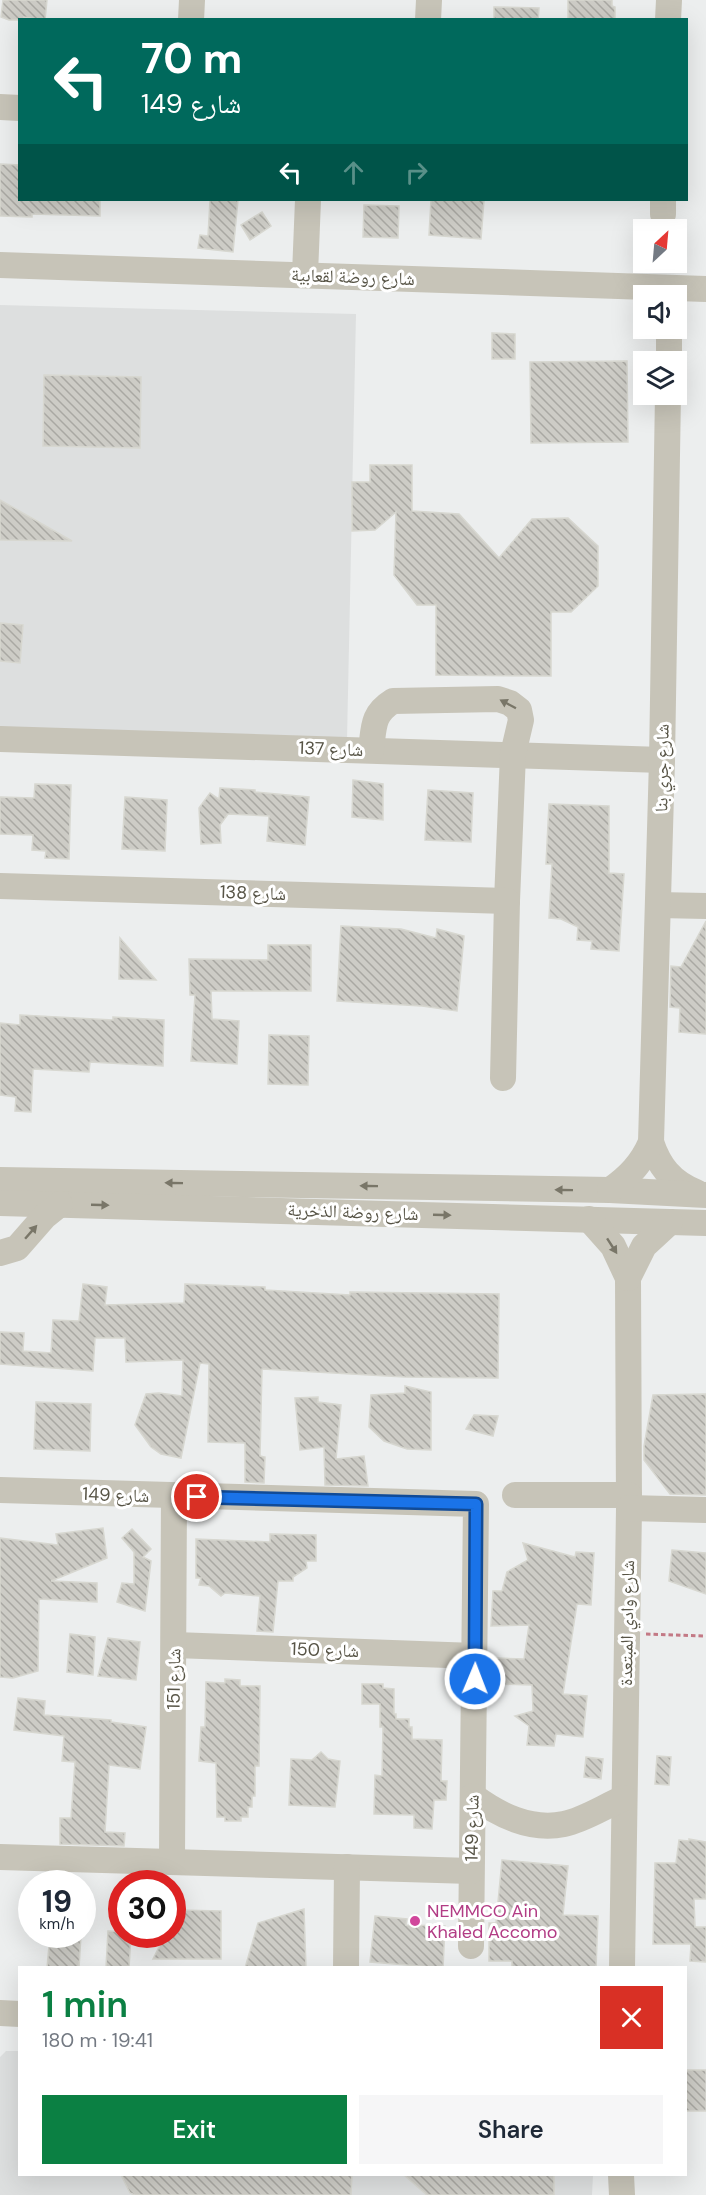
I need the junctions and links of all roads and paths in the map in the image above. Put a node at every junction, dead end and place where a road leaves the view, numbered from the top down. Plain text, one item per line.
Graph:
1 (192, 0) edge
2 (429, 0) edge
3 (669, 0) edge
4 (191, 18) edge
5 (428, 18) edge
6 (668, 18) edge
7 (0, 107) edge
8 (18, 108) edge
9 (308, 201) edge
10 (0, 266) edge
11 (305, 274) junction
12 (706, 289) edge
13 (633, 290) edge
14 (687, 291) edge
15 (668, 405) edge
16 (0, 739) edge
17 (371, 750) junction
18 (513, 754) junction
19 (662, 760) junction
20 (0, 886) edge
21 (507, 901) junction
22 (658, 905) junction
23 (706, 906) edge
24 (503, 1078) dead end
25 (651, 1142) junction
26 (0, 1180) edge
27 (610, 1190) junction
28 (704, 1195) edge
29 (0, 1203) edge
30 (60, 1204) junction
31 (589, 1219) junction
32 (670, 1222) junction
33 (706, 1223) edge
34 (0, 1253) edge
35 (628, 1278) junction
36 (0, 1490) edge
37 (515, 1495) dead end
38 (174, 1497) junction
39 (629, 1502) junction
40 (706, 1510) edge
41 (626, 1633) junction
42 (706, 1636) edge
43 (175, 1645) junction
44 (476, 1656) junction
45 (473, 1796) junction
46 (624, 1798) junction
47 (0, 1857) edge
48 (172, 1861) junction
49 (347, 1867) junction
50 (471, 1871) junction
51 (471, 1946) dead end
52 (346, 1966) edge
53 (622, 1966) edge
54 (0, 2013) edge
55 (18, 2014) edge
56 (621, 2176) edge
57 (622, 2195) edge

1 - 4 street
2 - 5 street
3 - 6 street
7 - 8 street
9 - 11 street
10 - 11 street, شارع روضة لقعابية
11 - 13 street, شارع روضة لقعابية
12 - 14 street, شارع روضة لقعابية
15 - 19 street, شارع جري بنا
16 - 17 street, شارع 137
17 - 18 street, شارع 137
18 -> 17 street
18 - 19 street, شارع 137
18 - 21 street
19 - 22 street, شارع جري بنا
20 - 21 street, شارع 138
21 - 24 street
22 - 23 street
22 - 25 street, شارع جري بنا
25 - 27 street, شارع جري بنا
25 - 28 street, شارع جري بنا
27 -> 26 street, شارع روضة الذخرية
27 - 28 street, شارع روضة الذخرية
29 - 30 street, شارع روضة الذخرية
30 -> 31 street, شارع روضة الذخرية
34 -> 30 street
31 - 32 street, شارع روضة الذخرية
31 -> 35 street, شارع وادي المبتعدة
32 - 33 street, شارع روضة الذخرية
32 - 35 street, شارع وادي المبتعدة
35 - 39 street, شارع وادي المبتعدة
36 - 38 street, شارع 149
37 - 39 street
38 - 43 street, شارع 151
38 - 44 street, شارع 149
39 - 40 street
39 - 41 street, شارع وادي المبتعدة
41 - 42 path
41 - 46 street, شارع وادي المبتعدة
43 - 44 street, شارع 150
43 - 48 street, شارع 151
44 - 45 street, شارع 149
45 - 46 street
45 - 50 street, شارع 149
46 - 53 street, شارع وادي المبتعدة
47 - 48 street, شارع 149
48 - 49 street, شارع 149
49 - 50 street, شارع 149
49 - 52 street
50 - 51 street, شارع 149
54 - 55 street
56 - 57 street

